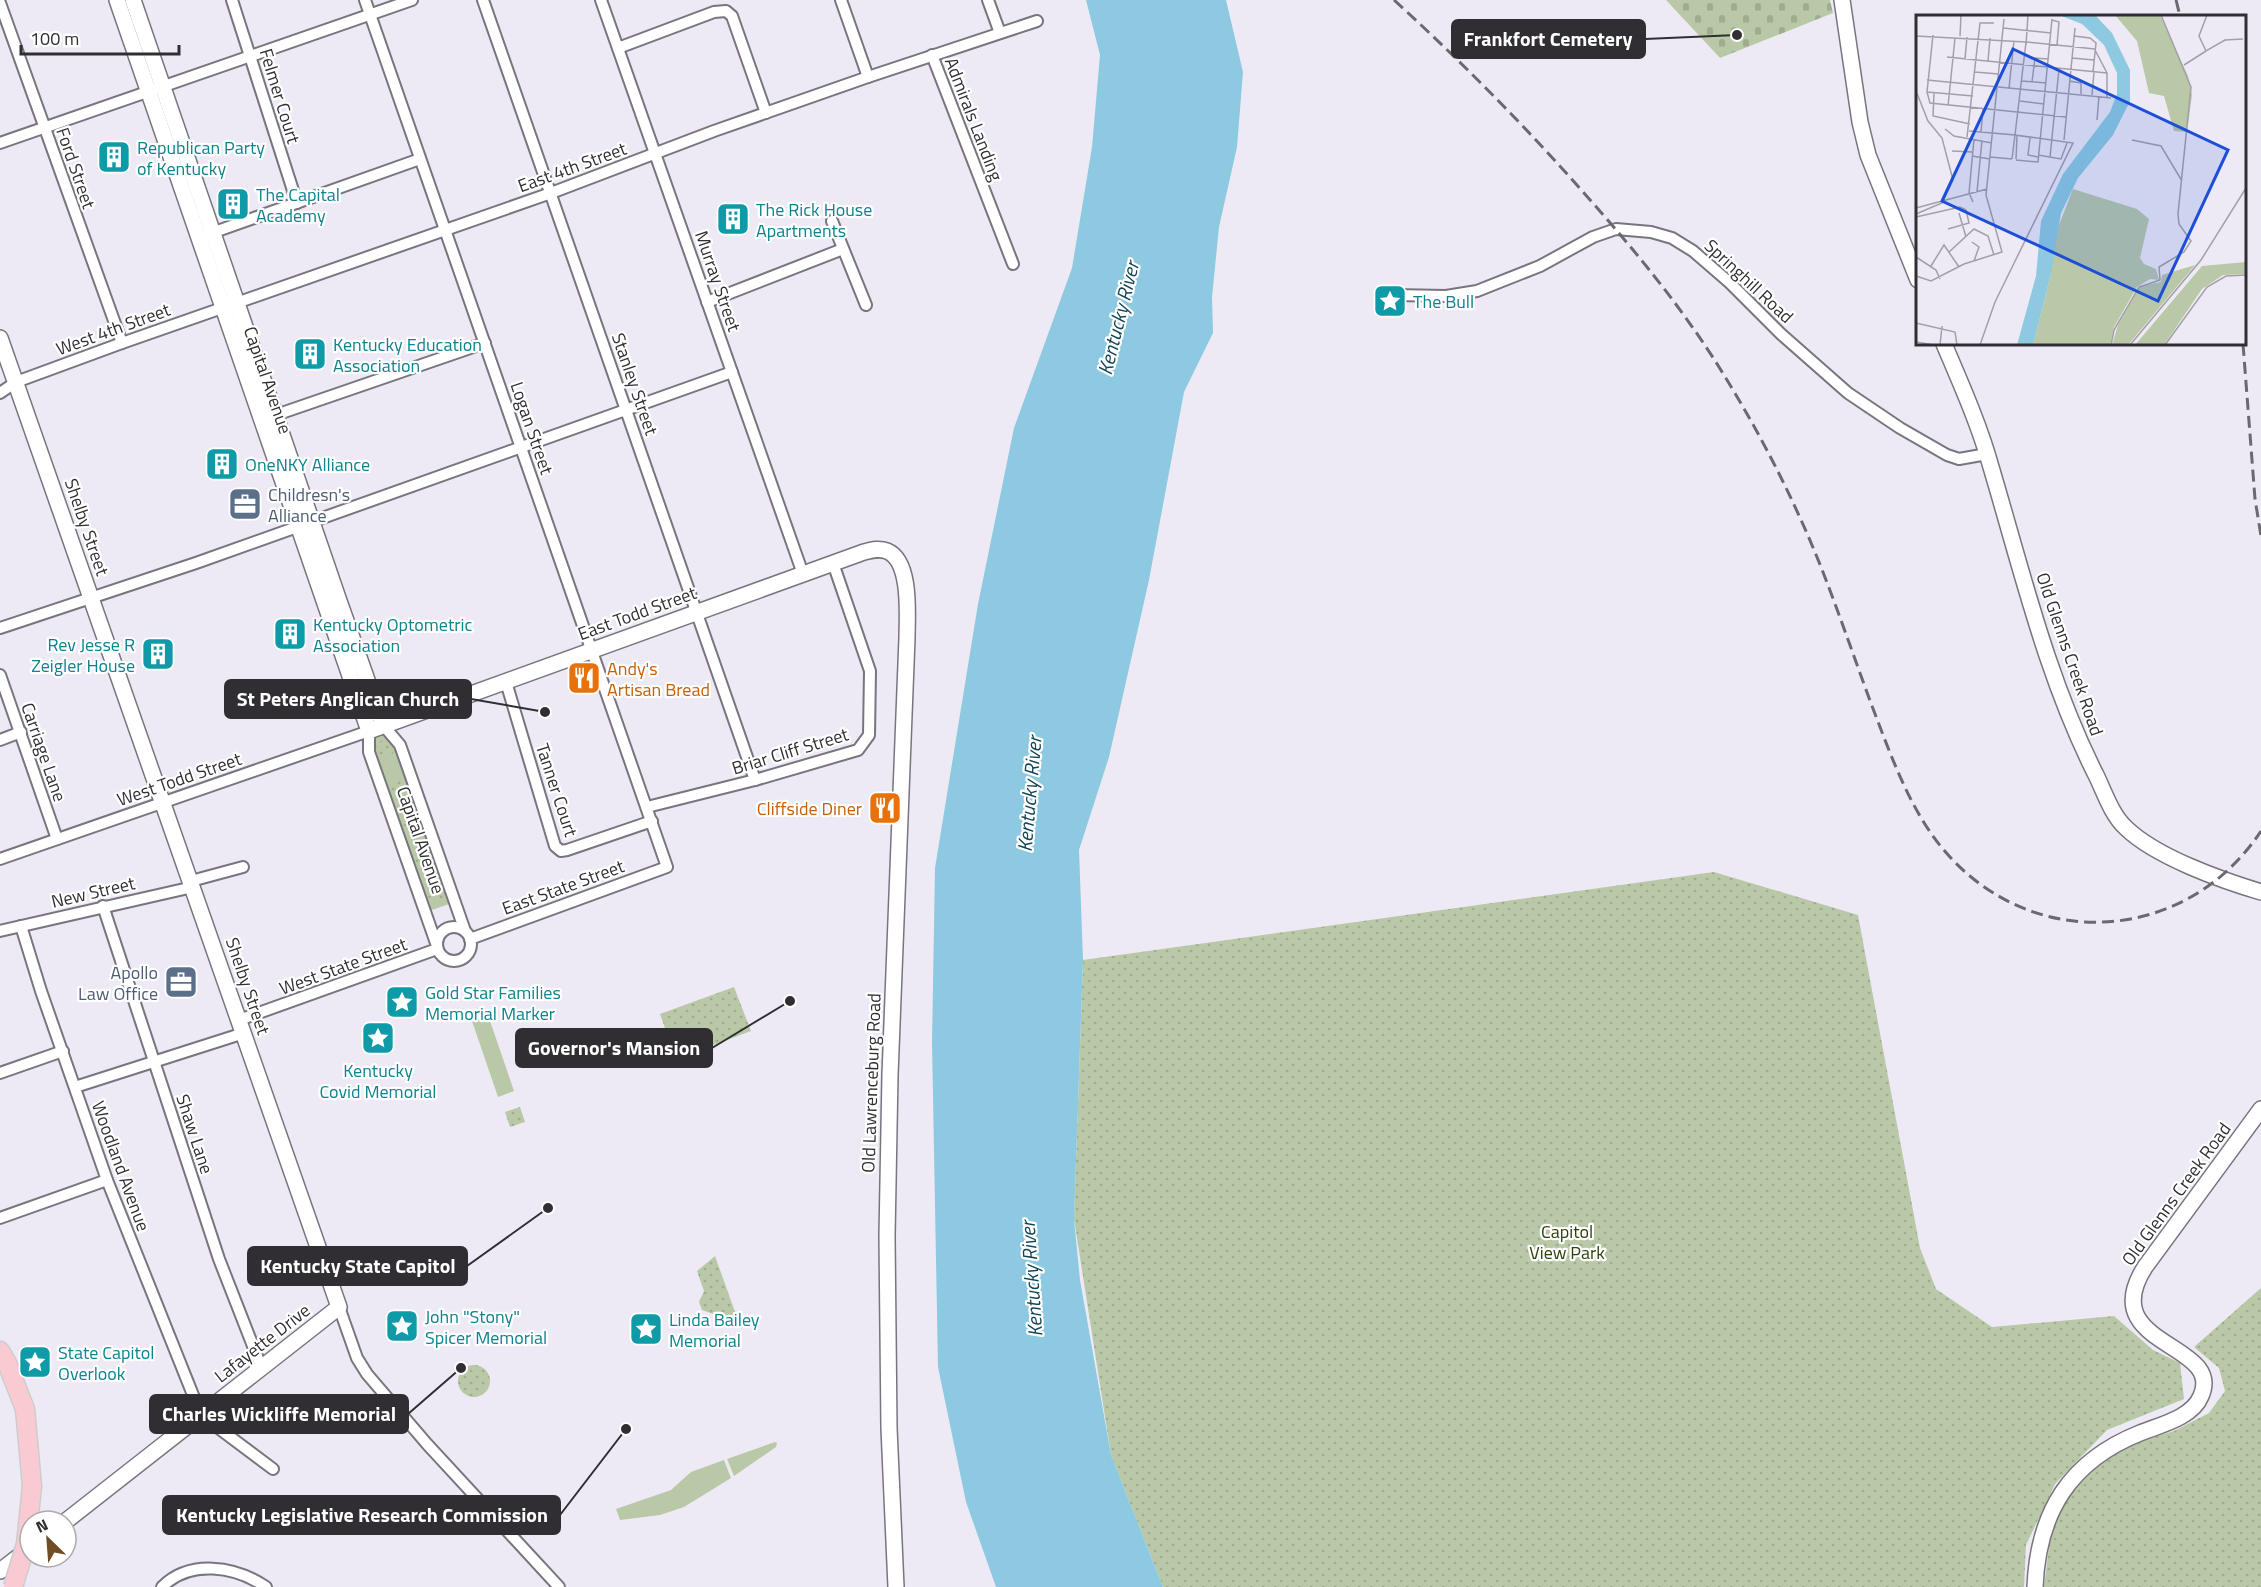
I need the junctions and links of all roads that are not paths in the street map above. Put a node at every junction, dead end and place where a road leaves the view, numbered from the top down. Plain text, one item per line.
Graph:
1 (117, 0) edge
2 (133, 0) edge
3 (232, 0) edge
4 (365, 0) edge
5 (412, 0) edge
6 (483, 0) edge
7 (601, 0) edge
8 (841, 0) edge
9 (988, 0) edge
10 (1842, 0) edge
11 (0, 3) edge
12 (370, 15) junction
13 (1037, 21) dead end
14 (1000, 33) junction
15 (618, 48) junction
16 (932, 55) junction
17 (251, 57) junction
18 (868, 77) junction
19 (156, 90) junction
20 (766, 113) junction
21 (45, 127) junction
22 (0, 143) edge
23 (656, 155) junction
24 (420, 159) junction
25 (551, 193) junction
26 (297, 203) junction
27 (832, 221) dead end
28 (445, 230) junction
29 (213, 232) junction
30 (197, 238) junction
31 (843, 249) junction
32 (1013, 264) dead end
33 (1916, 278) edge
34 (1394, 296) dead end
35 (237, 302) junction
36 (707, 302) junction
37 (866, 305) dead end
38 (222, 308) junction
39 (0, 338) edge
40 (122, 343) junction
41 (485, 343) junction
42 (1944, 345) edge
43 (732, 372) junction
44 (16, 382) junction
45 (0, 383) edge
46 (0, 393) edge
47 (626, 409) junction
48 (268, 417) junction
49 (521, 447) junction
50 (1988, 454) junction
51 (305, 524) junction
52 (833, 563) junction
53 (803, 574) junction
54 (905, 580) joint
55 (91, 598) junction
56 (697, 611) junction
57 (0, 628) edge
58 (592, 650) junction
59 (0, 675) edge
60 (506, 682) junction
61 (383, 725) junction
62 (369, 731) junction
63 (21, 732) junction
64 (0, 740) edge
65 (755, 780) junction
66 (163, 802) junction
67 (647, 807) junction
68 (652, 821) junction
69 (57, 839) junction
70 (0, 859) edge
71 (243, 867) dead end
72 (668, 867) joint
73 (192, 884) junction
74 (2261, 892) edge
75 (103, 906) junction
76 (21, 926) junction
77 (0, 931) edge
78 (468, 935) junction
79 (437, 946) junction
80 (242, 1027) junction
81 (63, 1051) junction
82 (153, 1062) junction
83 (0, 1074) edge
84 (75, 1087) junction
85 (2261, 1109) edge
86 (107, 1180) junction
87 (0, 1218) edge
88 (339, 1307) junction
89 (0, 1351) edge
90 (262, 1369) junction
91 (201, 1415) junction
92 (273, 1468) dead end
93 (78, 1512) edge
94 (18, 1558) edge
95 (0, 1571) edge
96 (13, 1587) edge
97 (162, 1587) edge
98 (266, 1587) edge
99 (559, 1587) edge
100 (896, 1587) edge
101 (2035, 1587) edge

1 - 19 main road, Capital Avenue
2 - 19 main road, Capital Avenue
3 - 17 street, Felmer Court
4 - 12 street, Logan Street
5 - 12 street
6 - 25 street, Stanley Street
7 - 15 street, Murray Street
8 - 18 street
9 - 14 street
10 - 33 main road
11 - 21 street, Ford Street
12 - 17 street
12 - 24 street, Logan Street
13 - 14 street, Admirals Landing
14 - 16 street, Admirals Landing
15 - 20 street
15 - 23 street, Murray Street
16 - 18 street, East 4th Street
16 - 32 street, Admirals Landing
17 - 19 street
17 - 26 street, Felmer Court
18 - 20 street, East 4th Street
19 - 21 street
19 - 29 main road, Capital Avenue
19 - 30 main road, Capital Avenue
20 - 23 street, East 4th Street
21 - 22 street
21 - 40 street, Ford Street
23 - 25 street, East 4th Street
23 - 36 street, Murray Street
24 - 26 street
24 - 28 street, Logan Street
25 - 28 street, East 4th Street
25 - 47 street, Stanley Street
26 - 29 street
27 - 31 street
28 - 35 street, East 4th Street
28 - 41 street, Logan Street
29 - 30 street
29 - 35 main road, Capital Avenue
30 - 38 main road, Capital Avenue
31 - 36 street
31 - 37 street
34 - 50 street, Springhill Road
35 - 38 street, East 4th Street
35 - 48 main road, Capital Avenue
36 - 43 street, Murray Street
38 - 40 street, West 4th Street
38 - 48 main road, Capital Avenue
39 - 44 main road, Shelby Street
40 - 44 street, West 4th Street
41 - 48 street
41 - 49 street, Logan Street
42 - 50 main road, Old Glenns Creek Road
43 - 47 street
43 - 53 street, Murray Street
44 - 45 street, West 4th Street
44 - 46 street, West 4th Street
44 - 55 main road, Shelby Street
47 - 49 street
47 - 56 street, Stanley Street
48 - 51 main road, Capital Avenue
49 - 51 street
49 - 58 street, Logan Street
50 - 74 main road, Old Glenns Creek Road
51 - 55 street
51 - 61 main road, Capital Avenue
51 - 62 main road, Capital Avenue
52 - 53 main road, East Todd Street
52 - 54 main road, East Todd Street
52 - 65 street, Briar Cliff Street
53 - 56 main road, East Todd Street
54 - 100 main road, Old Lawrenceburg Road
55 - 57 street
55 - 66 main road, Shelby Street
56 - 58 main road, East Todd Street
56 - 65 street, Stanley Street
58 - 60 main road, East Todd Street
58 - 67 street, Logan Street
59 - 63 street, Carriage Lane
60 - 61 main road, East Todd Street
60 - 68 street, Tanner Court
61 - 62 main road, East Todd Street
61 - 78 street, Capital Avenue
62 - 66 street, West Todd Street
62 - 79 street, Capital Avenue
63 - 64 street
63 - 69 street, Carriage Lane
65 - 67 street, Briar Cliff Street
66 - 69 street, West Todd Street
66 - 73 main road, Shelby Street
67 - 68 street, Logan Street
68 - 72 street, Logan Street
69 - 70 street, West Todd Street
71 - 73 street, New Street
72 - 78 street, East State Street
73 - 75 street, New Street
73 - 80 main road, Shelby Street
75 - 76 street, New Street
75 - 82 street, Shaw Lane
76 - 77 street, New Street
76 - 81 street, Woodland Avenue
78 - 79 street
78 - 79 street
79 - 80 street, West State Street
80 - 82 street, West State Street
80 - 88 main road, Shelby Street
81 - 83 street
81 - 84 street, Woodland Avenue
82 - 84 street, West State Street
82 - 90 street, Shaw Lane
84 - 86 street, Woodland Avenue
85 - 101 main road, Old Glenns Creek Road
86 - 87 street
86 - 91 street, Woodland Avenue
88 - 90 main road, Lafayette Drive
88 - 99 street, Shelby Street
89 - 96 main road, bridge
90 - 91 main road, Lafayette Drive
91 - 92 street
91 - 93 main road, Lafayette Drive
94 - 95 main road
97 - 98 street

